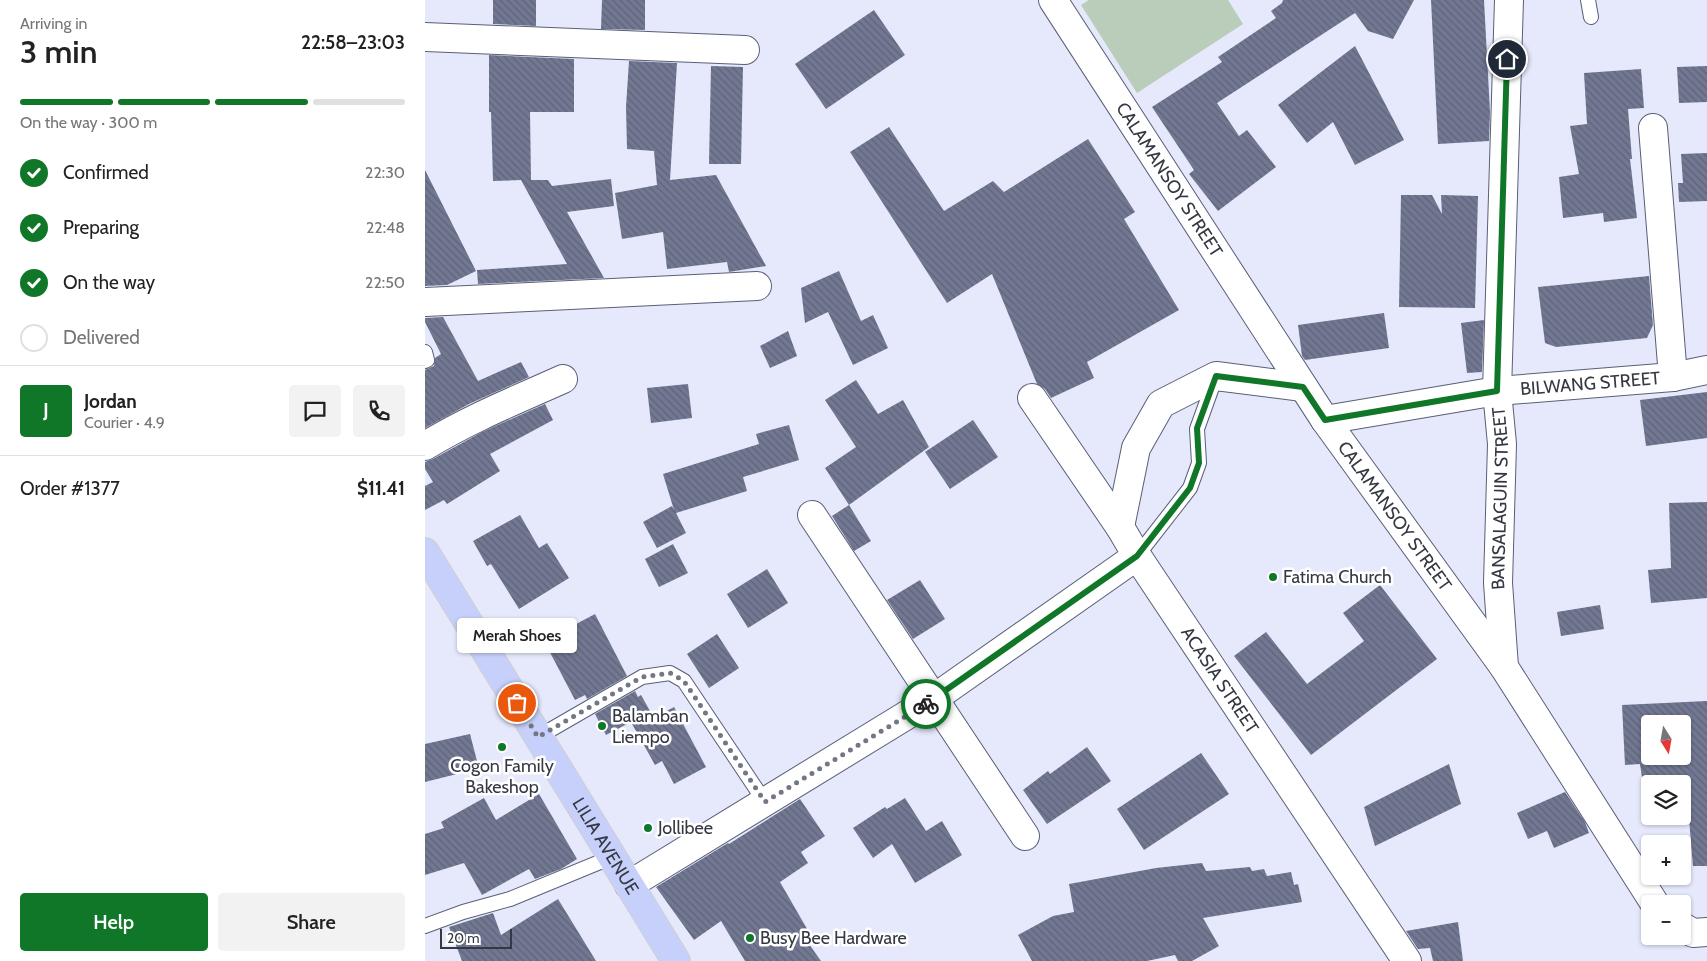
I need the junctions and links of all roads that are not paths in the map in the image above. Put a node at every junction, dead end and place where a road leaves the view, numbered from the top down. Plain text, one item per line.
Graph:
1 (1053, 0) edge
2 (1509, 0) edge
3 (1588, 0) edge
4 (1591, 17) dead end
5 (425, 37) edge
6 (745, 50) dead end
7 (1653, 128) dead end
8 (757, 286) dead end
9 (425, 302) edge
10 (425, 352) edge
11 (425, 361) edge
12 (1707, 370) edge
13 (1216, 376) junction
14 (1673, 377) junction
15 (563, 379) dead end
16 (1303, 387) junction
17 (1497, 391) junction
18 (1032, 398) dead end
19 (1325, 420) junction
20 (425, 446) edge
21 (811, 515) dead end
22 (1120, 527) junction
23 (425, 552) edge
24 (1137, 556) junction
25 (1504, 666) junction
26 (933, 699) junction
27 (538, 737) junction
28 (765, 802) junction
29 (1025, 836) dead end
30 (612, 857) junction
31 (629, 885) junction
32 (1649, 895) edge
33 (425, 926) edge
34 (1691, 932) edge
35 (1707, 932) edge
36 (676, 961) edge
37 (1407, 961) edge

1 - 16 street, CALAMANSOY STREET
2 - 17 street, BANSALAGUIN STREET
3 - 4 lane
5 - 6 street
7 - 14 street
8 - 9 street
10 - 11 lane
12 - 14 street, BILWANG STREET
13 - 16 street
13 - 22 street
13 - 24 lane
14 - 17 street, BILWANG STREET
15 - 20 street
16 - 19 street, CALAMANSOY STREET
17 - 19 street, BILWANG STREET
17 - 25 street, BANSALAGUIN STREET
18 - 22 street, ACASIA STREET
19 - 25 street, CALAMANSOY STREET
21 - 26 street
22 - 24 street, ACASIA STREET
23 - 27 highway, LILIA AVENUE
24 - 26 street
24 - 37 street, ACASIA STREET
25 - 32 street, CALAMANSOY STREET
26 - 28 street
26 - 29 street
27 - 28 lane
27 - 30 highway, LILIA AVENUE
28 - 31 street
30 - 31 highway, LILIA AVENUE
30 - 33 lane
31 - 36 highway, LILIA AVENUE
34 - 35 street

